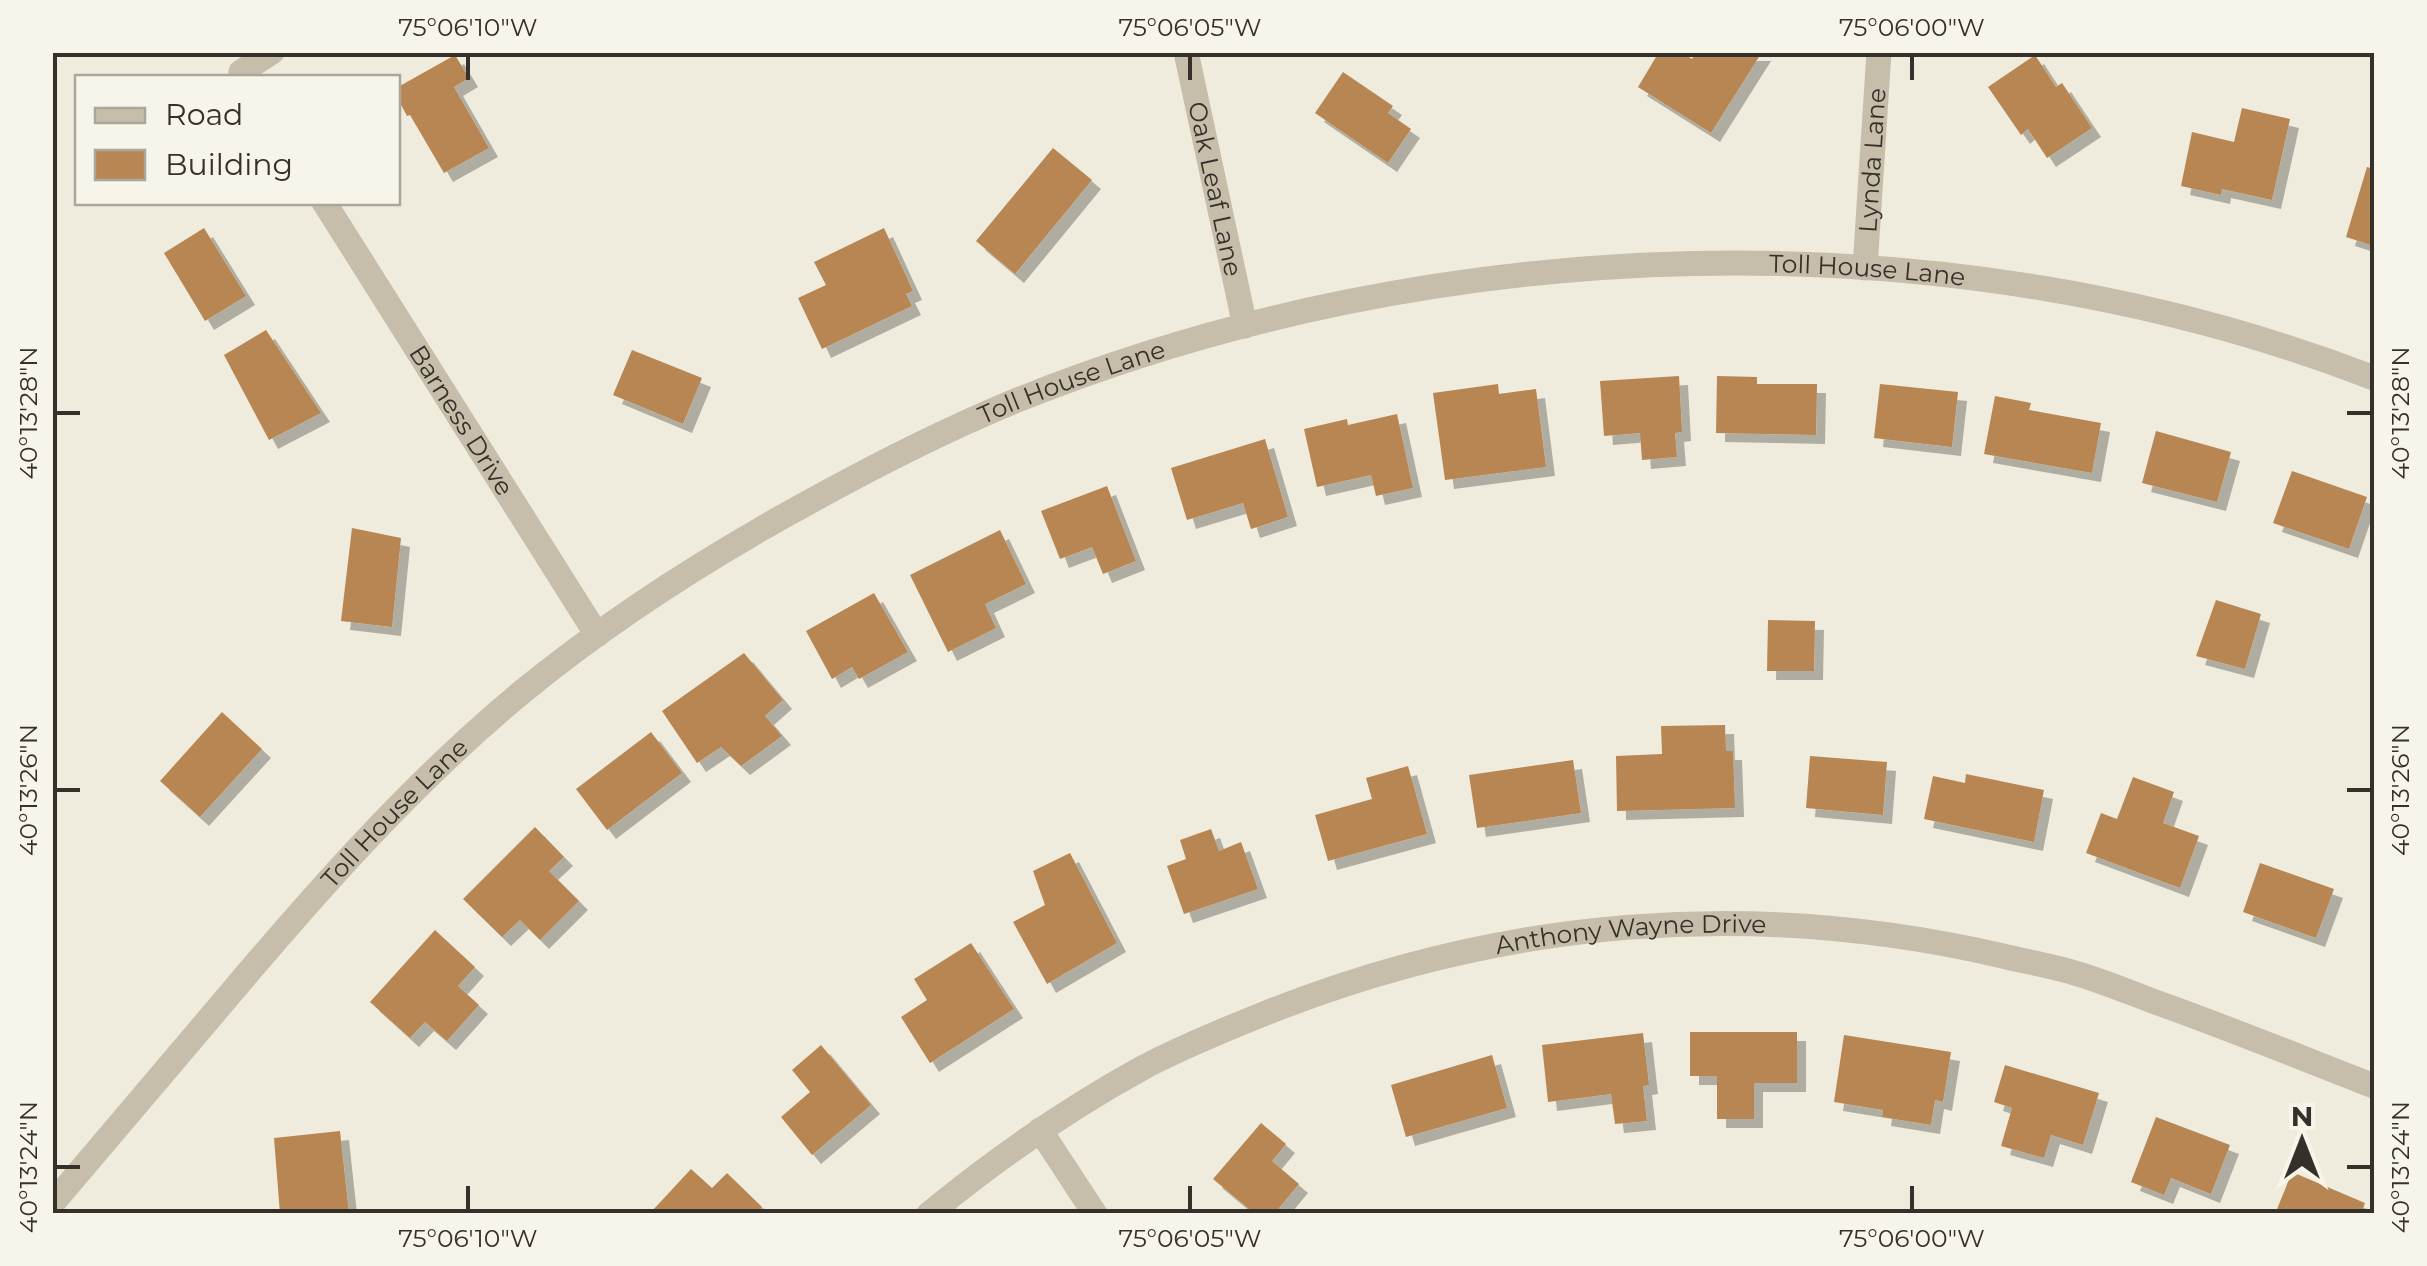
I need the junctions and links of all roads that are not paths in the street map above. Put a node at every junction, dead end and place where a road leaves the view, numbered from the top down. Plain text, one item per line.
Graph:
1 (272, 52) edge
2 (1186, 52) edge
3 (1879, 52) edge
4 (239, 67) edge
5 (326, 205) edge
6 (1864, 268) junction
7 (1245, 326) junction
8 (2374, 378) edge
9 (597, 636) junction
10 (2374, 1086) edge
11 (1040, 1130) junction
12 (52, 1204) edge
13 (928, 1214) edge
14 (1095, 1214) edge

1 - 4 street
2 - 7 street, Oak Leaf Lane
3 - 6 street, Lynda Lane
5 - 9 street, Barness Drive
6 - 7 street, Toll House Lane
6 - 8 street, Toll House Lane
7 - 9 street, Toll House Lane
9 - 12 street, Toll House Lane
10 - 11 street, Anthony Wayne Drive
11 - 13 street, Anthony Wayne Drive
11 - 14 street

